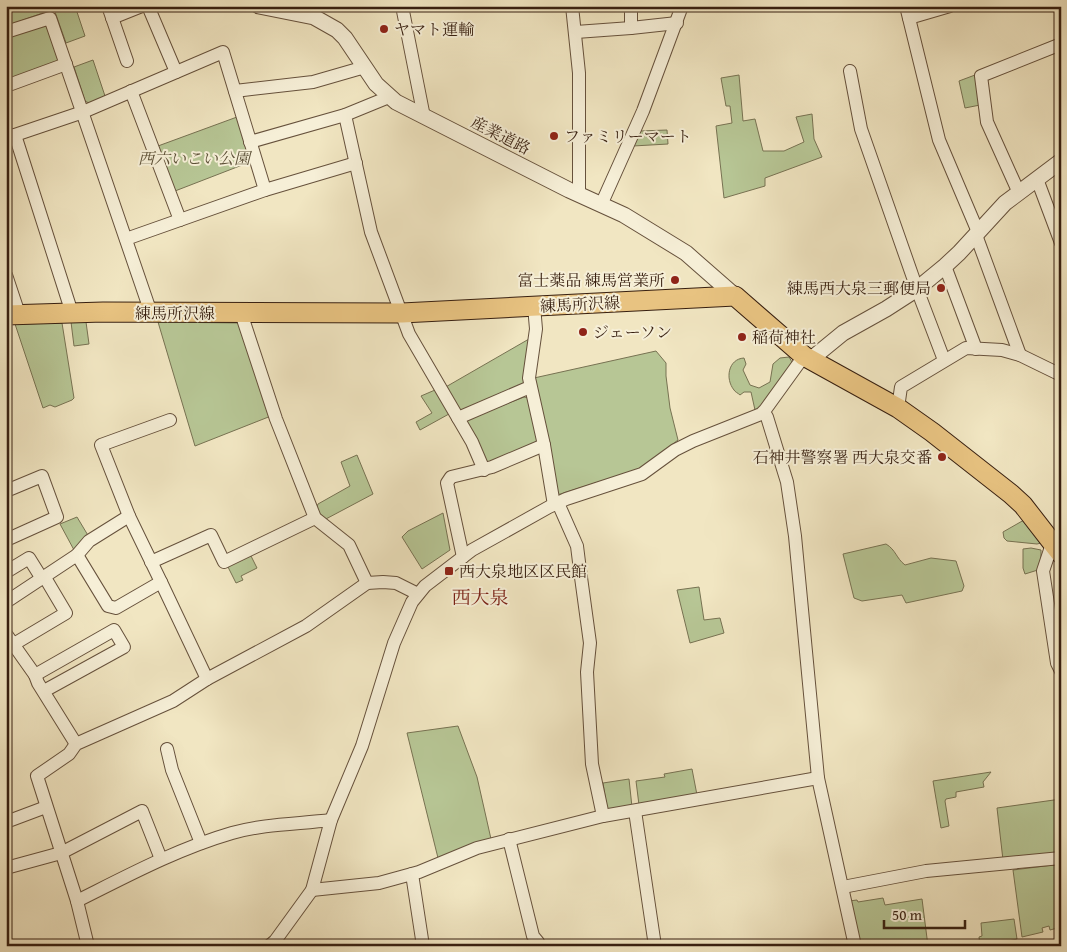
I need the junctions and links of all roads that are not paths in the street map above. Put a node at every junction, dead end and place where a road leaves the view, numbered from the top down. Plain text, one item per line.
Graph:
1 (142, 6) edge
2 (148, 6) edge
3 (259, 6) edge
4 (402, 6) edge
5 (572, 6) edge
6 (631, 6) edge
7 (682, 6) edge
8 (950, 6) edge
9 (110, 12) edge
10 (907, 12) edge
11 (677, 23) junction
12 (631, 28) junction
13 (6, 32) edge
14 (576, 32) junction
15 (1061, 44) edge
16 (127, 61) dead end
17 (66, 64) junction
18 (365, 68) junction
19 (850, 71) dead end
20 (176, 72) junction
21 (6, 86) edge
22 (131, 91) junction
23 (235, 91) junction
24 (389, 97) junction
25 (83, 112) junction
26 (345, 116) junction
27 (424, 117) junction
28 (11, 136) edge
29 (250, 142) junction
30 (1061, 162) edge
31 (356, 163) junction
32 (1037, 180) junction
33 (265, 190) junction
34 (1019, 193) junction
35 (579, 194) junction
36 (601, 204) junction
37 (180, 220) junction
38 (977, 234) junction
39 (126, 239) junction
40 (1061, 243) edge
41 (945, 266) junction
42 (6, 275) edge
43 (917, 288) junction
44 (735, 296) junction
45 (534, 306) junction
46 (72, 313) junction
47 (152, 313) junction
48 (242, 313) junction
49 (402, 313) junction
50 (13, 314) edge
51 (976, 349) junction
52 (1020, 355) junction
53 (807, 358) junction
54 (944, 360) junction
55 (1061, 375) edge
56 (530, 387) junction
57 (898, 408) junction
58 (764, 412) junction
59 (458, 418) junction
60 (170, 420) dead end
61 (544, 445) junction
62 (484, 470) junction
63 (6, 491) edge
64 (556, 504) junction
65 (129, 516) junction
66 (315, 518) junction
67 (6, 540) edge
68 (1056, 549) edge
69 (77, 555) junction
70 (463, 557) junction
71 (151, 562) junction
72 (6, 572) edge
73 (44, 577) junction
74 (161, 582) junction
75 (368, 583) junction
76 (418, 594) junction
77 (6, 602) edge
78 (10, 639) edge
79 (1061, 671) edge
80 (35, 675) junction
81 (207, 679) junction
82 (44, 691) junction
83 (76, 744) junction
84 (167, 749) dead end
85 (818, 778) junction
86 (46, 807) junction
87 (635, 811) junction
88 (603, 816) junction
89 (331, 820) junction
90 (6, 822) edge
91 (510, 839) junction
92 (201, 843) junction
93 (61, 853) junction
94 (1061, 858) edge
95 (161, 859) junction
96 (6, 868) edge
97 (412, 874) junction
98 (843, 887) junction
99 (312, 890) junction
100 (77, 901) junction
101 (88, 946) edge
102 (269, 946) edge
103 (423, 946) edge
104 (538, 946) edge
105 (655, 946) edge
106 (855, 946) edge

1 - 9 street
2 - 20 street
3 - 18 street, 産業道路
4 - 27 street
5 - 14 street
6 - 12 street
7 - 11 street
8 - 10 street
9 - 16 street
10 - 38 street
11 - 12 street
11 - 36 street
12 - 14 street
13 - 17 street
14 - 35 street
15 - 34 street
17 - 21 street
17 - 25 street
18 - 23 street
18 - 24 street, 産業道路
19 - 43 street
20 - 22 street
20 - 23 street
22 - 25 street
22 - 37 street
23 - 29 street
24 - 26 street
24 - 27 street, 産業道路
25 - 28 street
25 - 39 street
26 - 29 street
26 - 31 street
27 - 35 street, 産業道路
28 - 46 street
29 - 33 street
30 - 32 street
31 - 33 street
31 - 49 street
32 - 34 street
32 - 40 street
33 - 37 street
34 - 38 street
35 - 36 street, 産業道路
36 - 44 street, 産業道路
37 - 39 street
38 - 41 street
38 - 52 street
39 - 47 street
41 - 43 street
41 - 51 street
42 - 50 street
43 - 53 street
43 - 54 street
44 - 45 main road, 練馬所沢線
44 - 53 main road
45 - 49 main road, 練馬所沢線
45 - 56 street
46 - 47 main road, 練馬所沢線
46 - 50 main road, 練馬所沢線
47 - 48 main road, 練馬所沢線
48 - 49 main road, 練馬所沢線
48 - 66 street
49 - 59 street
51 - 52 street
51 - 54 street
52 - 55 street
53 - 57 main road
53 - 58 street
54 - 57 street
56 - 59 street
56 - 61 street
57 - 68 main road
58 - 64 street
58 - 85 street
59 - 62 street
60 - 65 street
61 - 62 street
61 - 64 street
62 - 70 street
63 - 67 street
64 - 70 street
64 - 88 street
65 - 69 street
65 - 71 street
66 - 71 street
66 - 75 street
68 - 79 street
69 - 73 street
69 - 74 street
70 - 76 street
71 - 74 street
72 - 73 street
73 - 77 street
73 - 78 street
74 - 81 street
75 - 76 street
75 - 81 street
76 - 89 street
78 - 80 street
80 - 82 street
80 - 82 street
81 - 83 street
82 - 83 street
83 - 86 street
84 - 92 street
85 - 87 street
85 - 98 street
86 - 90 street
86 - 93 street
87 - 88 street
87 - 105 street
88 - 91 street
89 - 92 street
89 - 99 street
91 - 97 street
91 - 104 street
92 - 95 street
93 - 95 street
93 - 96 street
93 - 100 street
94 - 98 street
95 - 100 street
97 - 99 street
97 - 103 street
98 - 106 street
99 - 102 street
100 - 101 street

